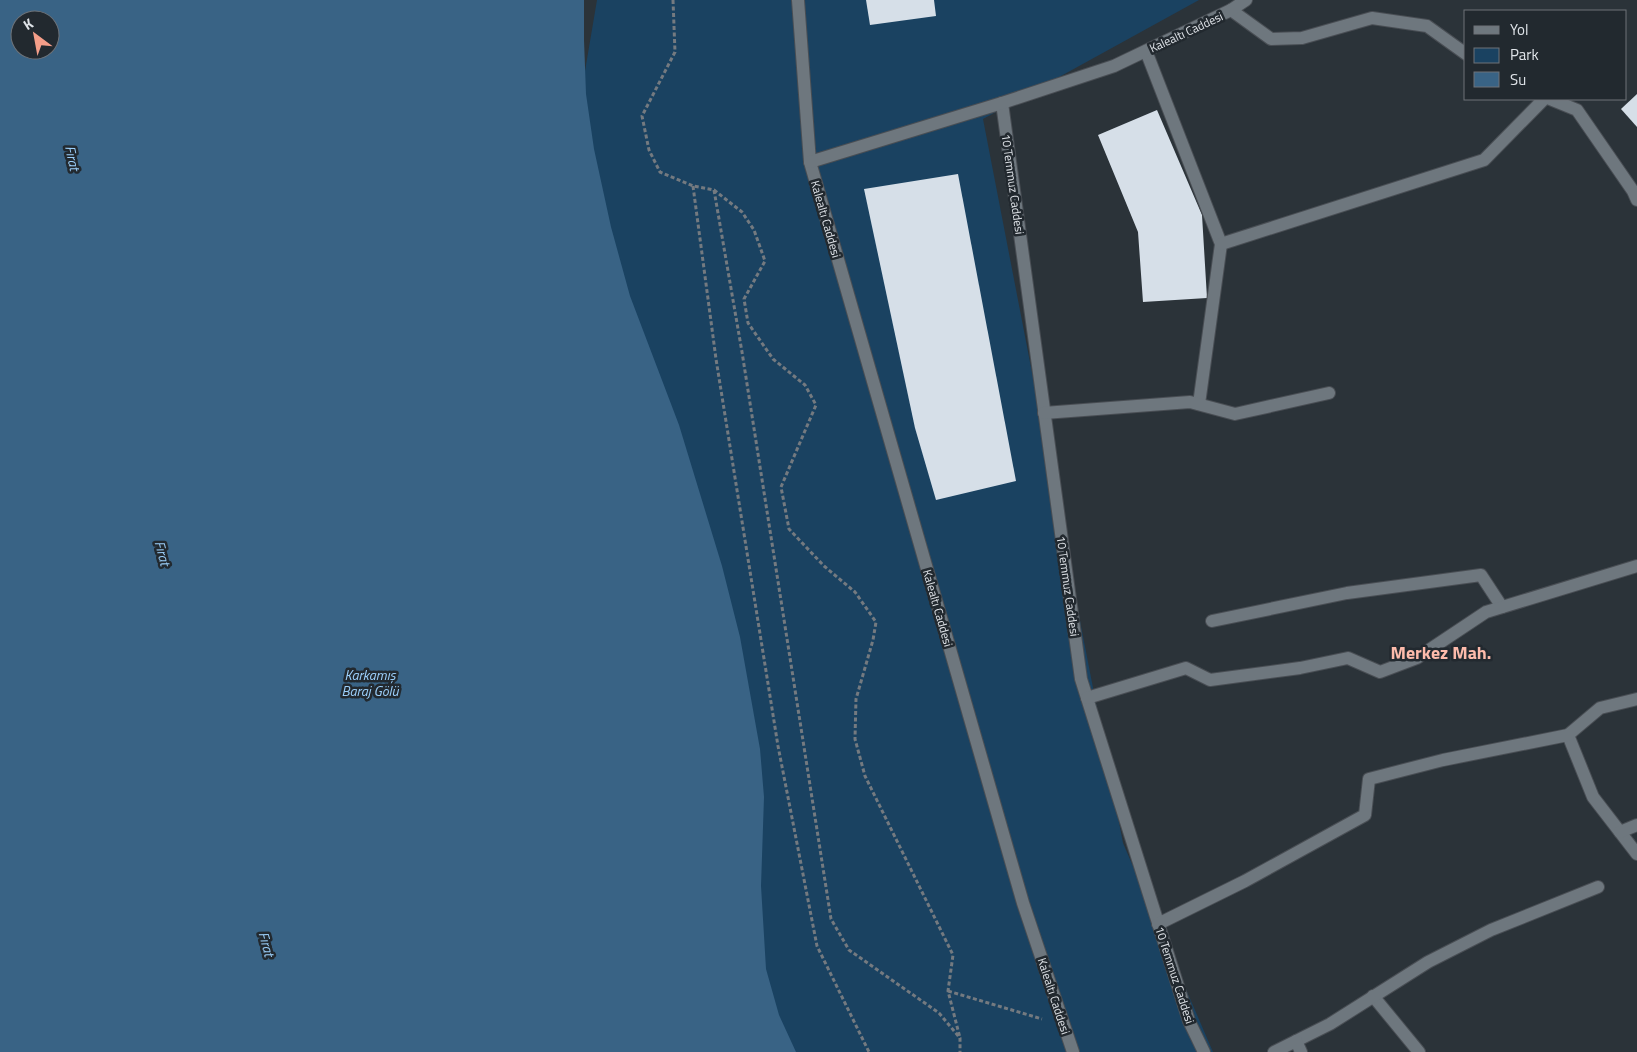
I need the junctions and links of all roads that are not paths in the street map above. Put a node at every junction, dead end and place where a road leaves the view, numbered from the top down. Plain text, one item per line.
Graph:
1 (798, 0) edge
2 (1246, 0) edge
3 (1231, 10) junction
4 (1146, 50) junction
5 (1464, 53) edge
6 (1543, 100) edge
7 (1552, 100) edge
8 (1002, 103) junction
9 (810, 162) junction
10 (1637, 200) edge
11 (1221, 244) junction
12 (1329, 393) dead end
13 (1199, 404) junction
14 (1044, 413) junction
15 (1637, 566) edge
16 (1502, 607) junction
17 (1212, 621) dead end
18 (1087, 698) junction
19 (1637, 699) edge
20 (1568, 735) junction
21 (1637, 825) edge
22 (1620, 832) junction
23 (1637, 854) edge
24 (1598, 887) dead end
25 (1158, 924) junction
26 (1373, 996) junction
27 (1299, 1046) edge
28 (1072, 1052) edge
29 (1204, 1052) edge
30 (1274, 1052) edge
31 (1419, 1052) edge

1 - 9 street, Kalealtı Caddesi
2 - 3 street, Kalealtı Caddesi
3 - 4 street, Kalealtı Caddesi
3 - 5 street
4 - 8 street, Kalealtı Caddesi
4 - 11 street
6 - 11 street
7 - 10 street
8 - 9 street, Kalealtı Caddesi
8 - 14 street, 10 Temmuz Caddesi
9 - 28 street, Kalealtı Caddesi
11 - 13 street
12 - 13 street
13 - 14 street
14 - 18 street, 10 Temmuz Caddesi
15 - 16 street
16 - 17 street
16 - 18 street
18 - 25 street, 10 Temmuz Caddesi
19 - 20 street
20 - 22 street
20 - 25 street
21 - 22 street
22 - 23 street
24 - 26 street
25 - 29 street, 10 Temmuz Caddesi
26 - 27 street
26 - 31 street
27 - 30 street

